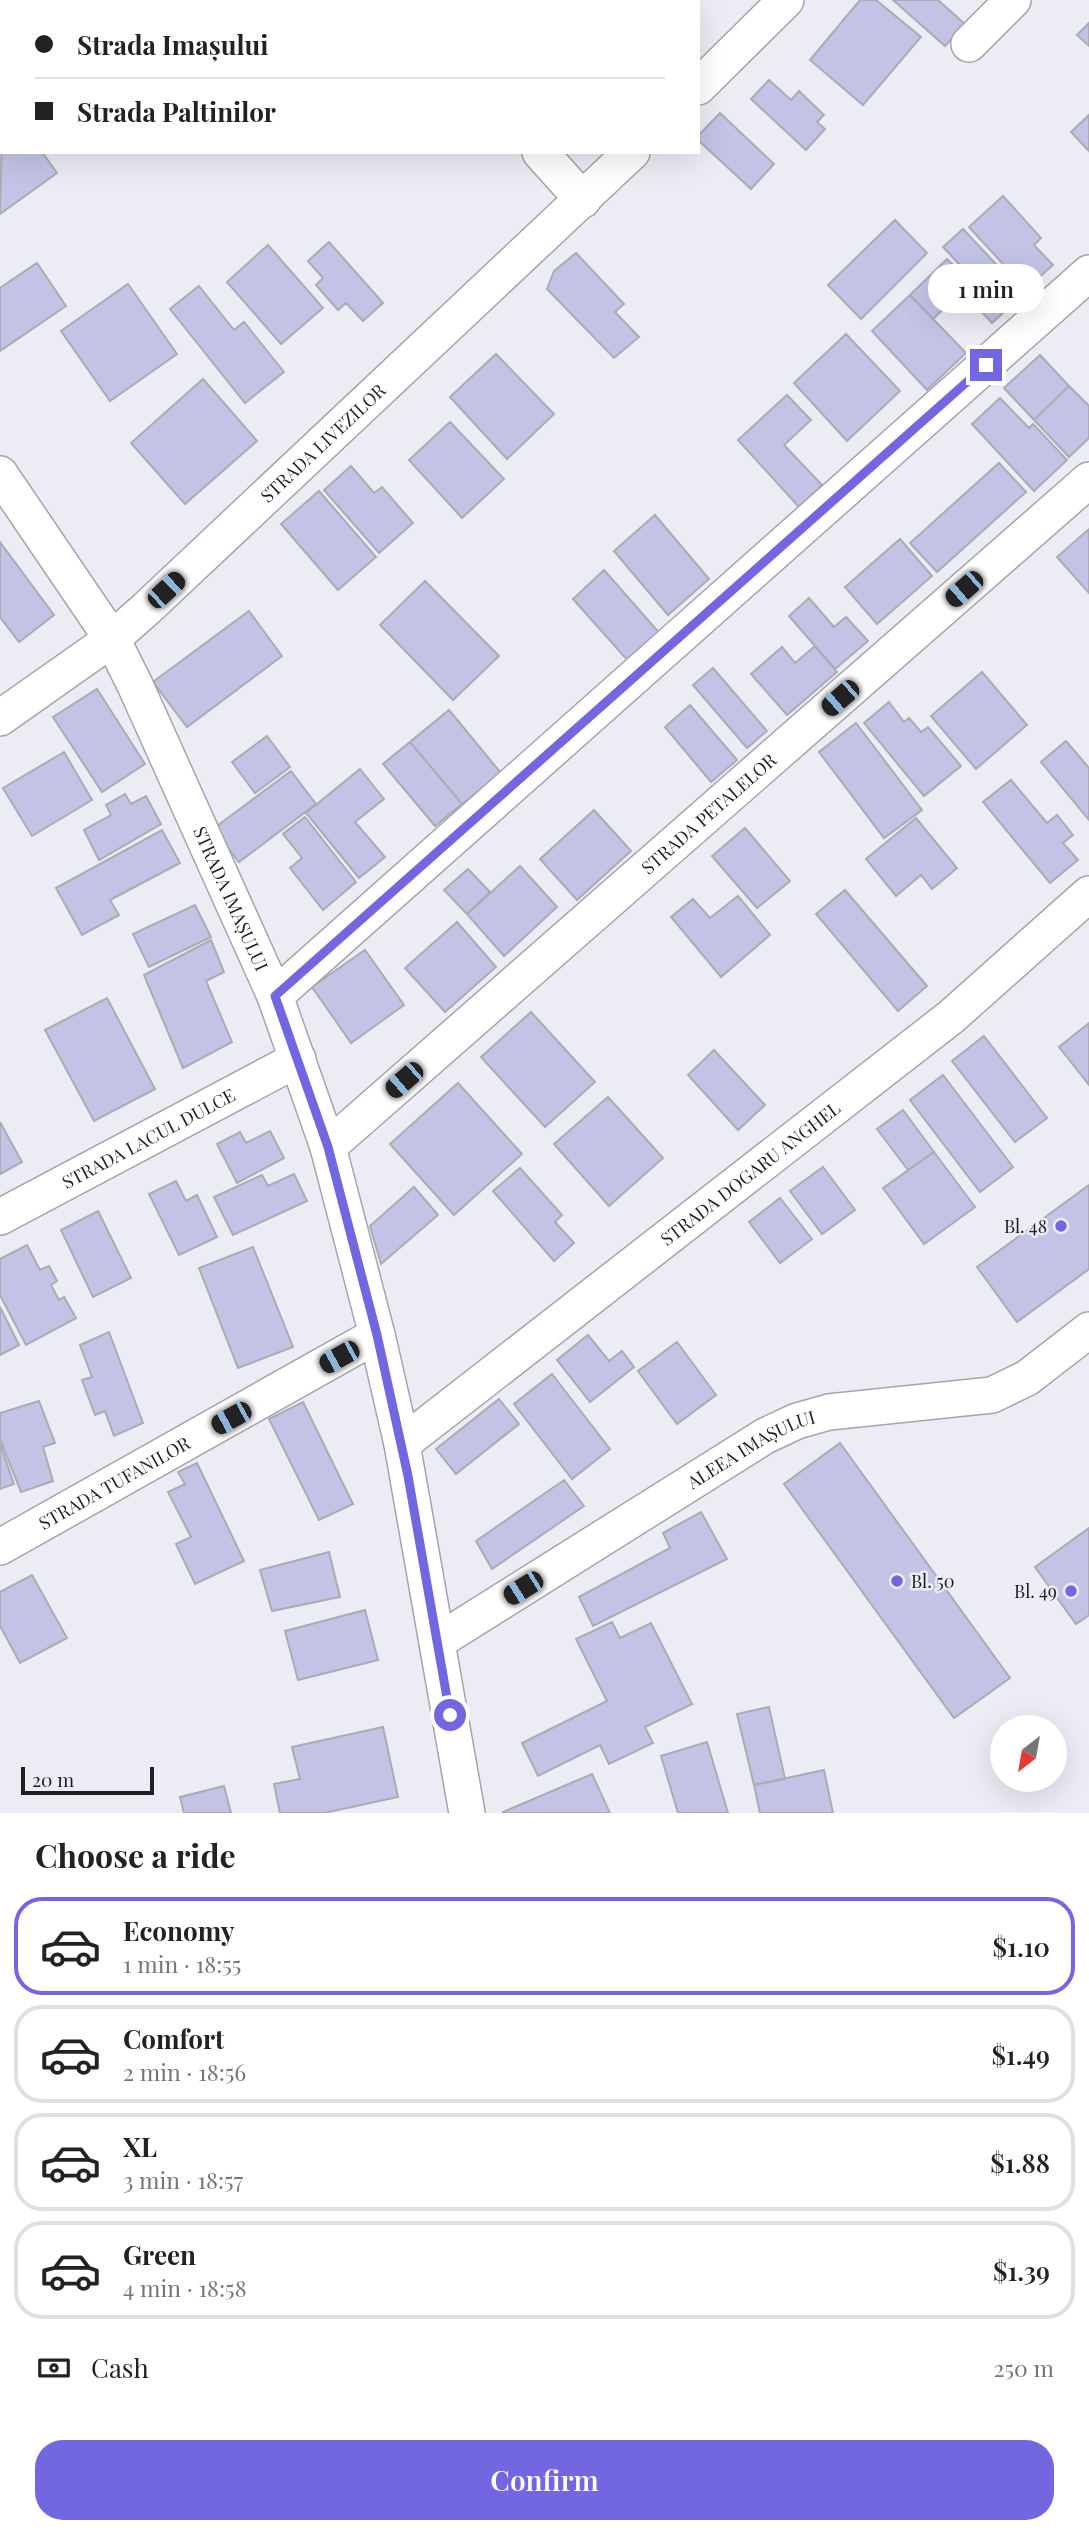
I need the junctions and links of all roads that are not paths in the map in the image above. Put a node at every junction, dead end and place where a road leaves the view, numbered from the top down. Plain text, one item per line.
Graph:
1 (786, 0) edge
2 (1013, 0) edge
3 (969, 44) dead end
4 (700, 85) edge
5 (542, 154) edge
6 (630, 154) edge
7 (583, 200) junction
8 (1089, 273) edge
9 (0, 474) edge
10 (1089, 480) edge
11 (112, 639) junction
12 (0, 718) edge
13 (1089, 894) edge
14 (275, 996) junction
15 (298, 1059) junction
16 (328, 1147) junction
17 (0, 1217) edge
18 (1089, 1330) edge
19 (377, 1335) junction
20 (402, 1444) junction
21 (0, 1547) edge
22 (437, 1642) junction
23 (467, 1813) edge

1 - 4 street
2 - 3 street
5 - 7 street
6 - 7 street, STRADA LIVEZILOR
7 - 11 street, STRADA LIVEZILOR
8 - 14 street
9 - 11 street, STRADA IMAȘULUI
10 - 16 street, STRADA PETALELOR
11 - 12 street, STRADA LIVEZILOR
11 - 14 street, STRADA IMAȘULUI
13 - 20 street, STRADA DOGARU ANGHEL
14 - 15 street, STRADA IMAȘULUI
15 - 16 street, STRADA IMAȘULUI
15 - 17 street, STRADA LACUL DULCE
16 - 19 street, STRADA IMAȘULUI
18 - 22 street, ALEEA IMAȘULUI
19 - 20 street, STRADA IMAȘULUI
19 - 21 street, STRADA TUFANILOR
20 - 22 street, STRADA IMAȘULUI
22 - 23 street, STRADA IMAȘULUI

